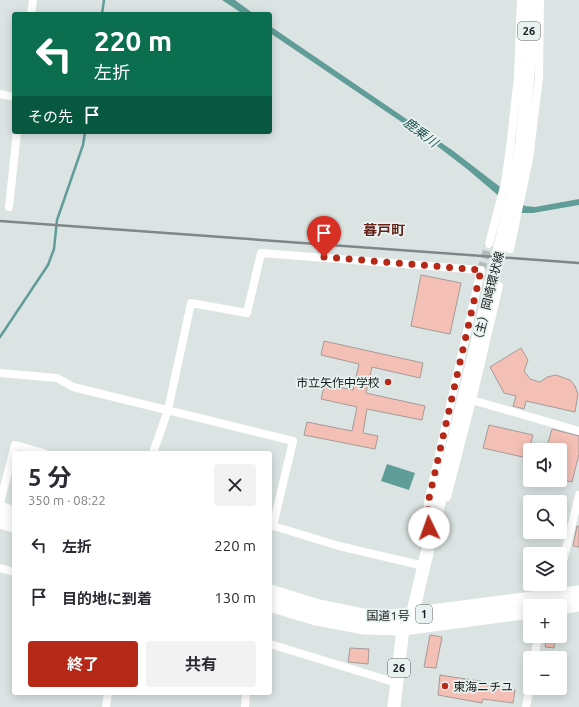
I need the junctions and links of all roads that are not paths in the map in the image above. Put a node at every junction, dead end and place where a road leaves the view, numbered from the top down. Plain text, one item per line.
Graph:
1 (33, 0) edge
2 (520, 0) edge
3 (530, 0) edge
4 (540, 0) edge
5 (32, 12) edge
6 (0, 94) edge
7 (12, 97) edge
8 (17, 134) edge
9 (505, 183) junction
10 (523, 190) junction
11 (9, 207) dead end
12 (489, 244) tunnel mouth
13 (510, 249) dead end
14 (478, 281) junction
15 (0, 373) edge
16 (472, 400) junction
17 (168, 410) junction
18 (579, 431) edge
19 (13, 451) edge
20 (37, 451) edge
21 (154, 451) edge
22 (12, 457) edge
23 (579, 495) edge
24 (0, 503) edge
25 (0, 509) edge
26 (12, 513) edge
27 (0, 521) edge
28 (12, 525) edge
29 (272, 526) edge
30 (430, 541) junction
31 (566, 547) edge
32 (424, 566) junction
33 (0, 568) edge
34 (12, 571) edge
35 (272, 593) edge
36 (579, 593) edge
37 (567, 601) edge
38 (272, 605) edge
39 (523, 605) edge
40 (523, 612) edge
41 (412, 616) junction
42 (403, 628) junction
43 (272, 645) edge
44 (397, 683) junction
45 (108, 695) edge
46 (246, 695) edge
47 (528, 695) edge
48 (106, 707) edge
49 (245, 707) edge
50 (394, 707) edge
51 (526, 707) edge

1 - 5 street
2 - 9 street
3 - 30 main road, （主）岡崎環状線 / 26
4 - 10 street
6 - 7 street
8 - 11 street
9 - 10 street
9 - 12 street
10 - 13 street
14 - 16 street
14 - 17 street
14 - 30 street
15 - 17 street
16 - 18 street
16 - 30 street
17 - 21 street
17 - 29 street
19 - 20 street
22 - 24 street
23 - 31 street
25 - 26 highway
27 - 28 highway
29 - 32 street
30 - 32 main road, （主）岡崎環状線 / 26
32 - 41 main road, （主）岡崎環状線 / 26
33 - 34 street
35 - 41 highway, 国道1号 / 1
36 - 37 highway, 国道1号 / 1
38 - 42 highway, 国道1号 / 1
39 - 41 highway, 国道1号 / 1
40 - 42 highway, 国道1号 / 1
41 - 42 main road, （主）岡崎環状線 / 26
42 - 44 main road, 26
43 - 44 street
44 - 50 main road, 26
45 - 48 street
46 - 49 street
47 - 51 street

